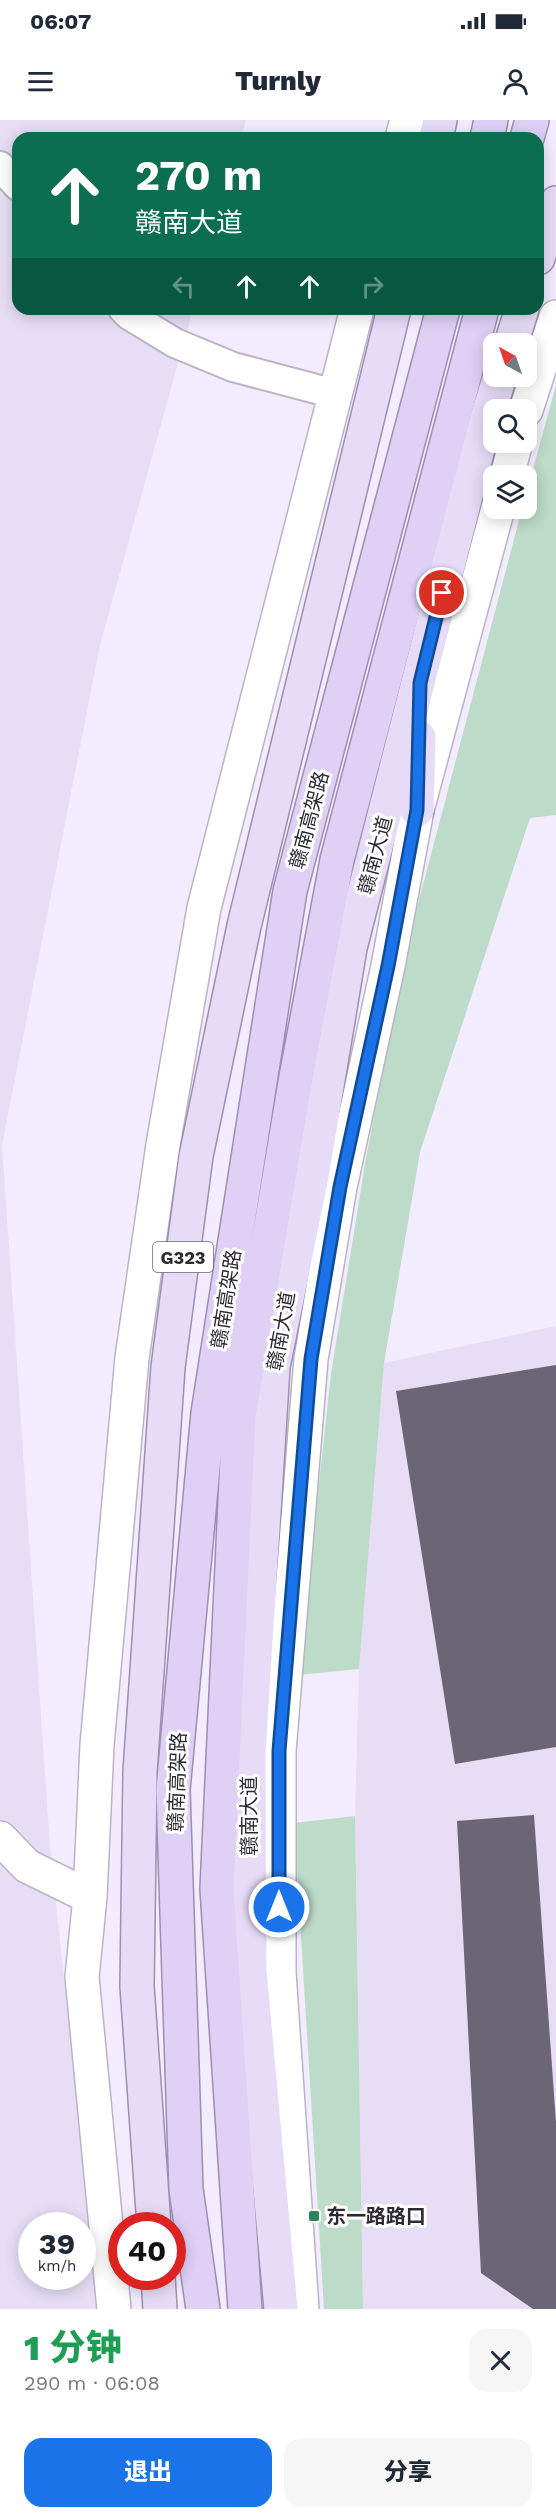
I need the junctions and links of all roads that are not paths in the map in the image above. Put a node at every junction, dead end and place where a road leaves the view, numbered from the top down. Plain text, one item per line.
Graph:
1 (0, 166) edge
2 (12, 179) edge
3 (556, 203) edge
4 (544, 240) edge
5 (129, 315) edge
6 (355, 315) edge
7 (393, 315) edge
8 (441, 315) edge
9 (480, 315) edge
10 (520, 315) edge
11 (556, 317) edge
12 (514, 333) edge
13 (497, 387) edge
14 (335, 394) junction
15 (530, 399) edge
16 (495, 519) edge
17 (420, 683) junction
18 (417, 810) junction
19 (0, 1838) edge
20 (90, 1896) junction
21 (153, 2212) edge
22 (159, 2290) edge
23 (114, 2309) edge
24 (160, 2309) edge
25 (203, 2309) edge
26 (245, 2309) edge
27 (281, 2309) edge
28 (302, 2309) edge

1 - 2 street
3 - 4 main road
5 - 14 street
6 - 14 street
7 - 21 main road, G323
8 - 25 highway, 赣南高架路
9 - 26 highway, 赣南高架路
10 - 12 main road
11 - 15 street
13 - 17 main road, 赣南大道
14 - 20 street
16 - 18 street
17 - 18 main road
17 - 27 main road, 赣南大道
18 - 28 street
19 - 20 street
20 - 23 street
22 - 24 main road

